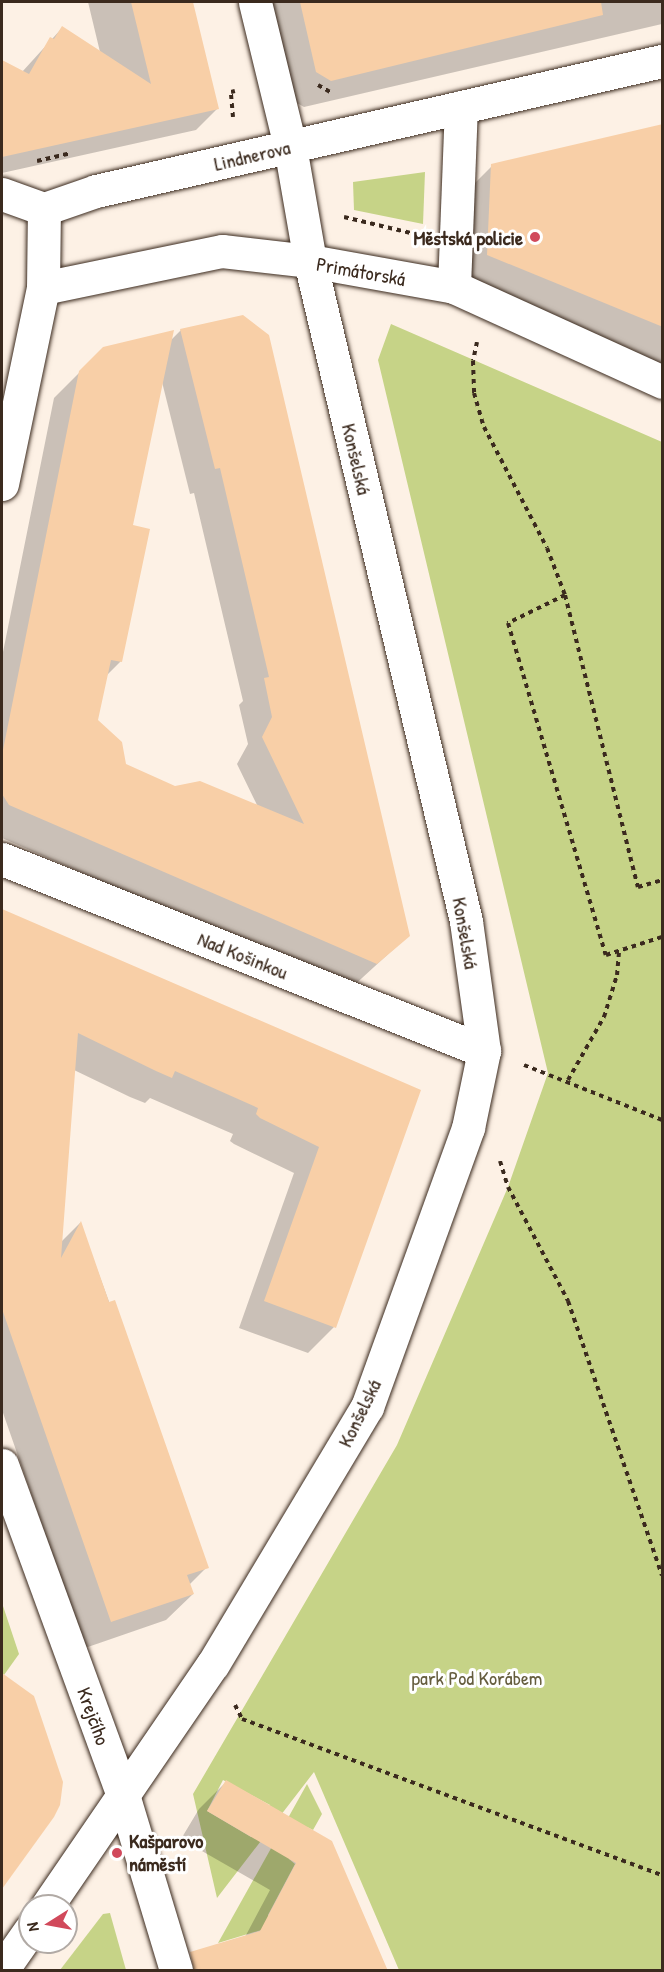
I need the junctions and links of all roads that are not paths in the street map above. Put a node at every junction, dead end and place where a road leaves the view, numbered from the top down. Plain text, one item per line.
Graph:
1 (255, 2) edge
2 (663, 61) edge
3 (461, 107) junction
4 (290, 146) junction
5 (2, 194) edge
6 (44, 209) junction
7 (310, 261) junction
8 (454, 287) junction
9 (42, 288) junction
10 (663, 382) edge
11 (2, 484) edge
12 (2, 859) edge
13 (484, 1051) junction
14 (2, 1465) edge
15 (124, 1798) junction
16 (56, 1894) edge
17 (18, 1948) edge
18 (2, 1971) edge
19 (176, 1971) edge

1 - 4 street, Konšelská
2 - 3 street, Lindnerova
3 - 4 street, Lindnerova
3 - 8 street
4 - 6 street, Lindnerova
4 - 7 street, Konšelská
5 - 6 street
6 - 9 street
7 - 8 street, Primátorská
7 - 9 street, Primátorská
7 - 13 street, Konšelská
8 - 10 street, Primátorská
9 - 11 street
12 - 13 street, Nad Košinkou
13 - 15 street, Konšelská
14 - 15 street, Krejčího
15 - 16 street
15 - 19 street, Krejčího
17 - 18 street

